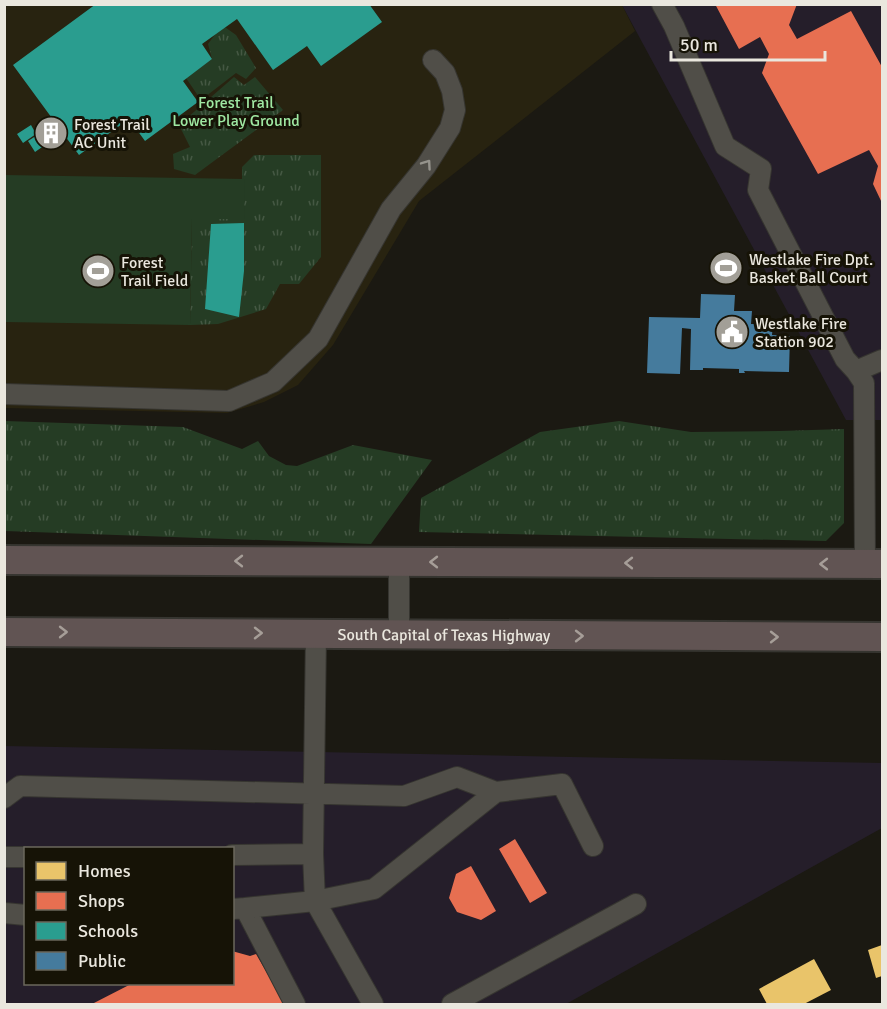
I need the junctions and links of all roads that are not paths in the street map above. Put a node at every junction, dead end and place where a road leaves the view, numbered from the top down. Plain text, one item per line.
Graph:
1 (662, 4) edge
2 (433, 60) dead end
3 (882, 360) edge
4 (856, 371) junction
5 (4, 394) edge
6 (4, 560) edge
7 (399, 562) junction
8 (874, 564) edge
9 (4, 632) edge
10 (316, 634) junction
11 (399, 635) junction
12 (882, 637) edge
13 (496, 792) junction
14 (314, 794) junction
15 (4, 798) edge
16 (593, 846) dead end
17 (313, 854) junction
18 (234, 855) edge
19 (4, 857) edge
20 (24, 857) edge
21 (315, 901) junction
22 (636, 904) dead end
23 (239, 908) edge
24 (4, 913) edge
25 (24, 915) edge
26 (295, 1005) edge
27 (373, 1005) edge
28 (452, 1005) edge

1 - 4 lane
5 -> 2 lane
3 - 4 lane
4 - 8 lane
7 -> 6 highway
8 -> 7 highway
7 - 11 lane
9 -> 10 highway, South Capital of Texas Highway
10 - 11 highway, South Capital of Texas Highway
10 - 14 lane
11 -> 12 highway, South Capital of Texas Highway
13 - 14 lane
13 - 16 lane
13 - 21 lane
14 - 15 lane
14 - 17 lane
17 - 18 lane
17 - 21 lane
19 - 20 lane
21 - 23 lane
21 - 27 lane
22 - 28 lane
23 - 26 lane
24 - 25 lane

